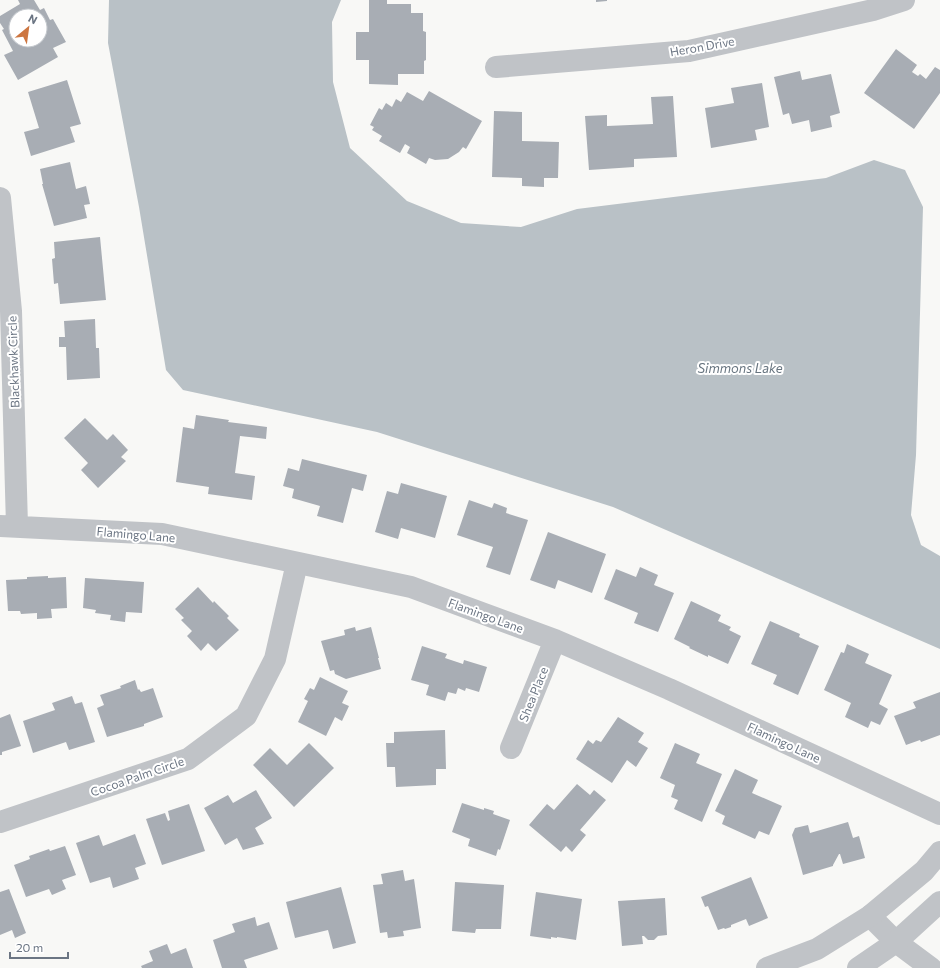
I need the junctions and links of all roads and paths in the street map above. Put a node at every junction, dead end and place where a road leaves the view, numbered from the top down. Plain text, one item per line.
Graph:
1 (904, 0) edge
2 (496, 67) dead end
3 (0, 198) edge
4 (9, 526) edge
5 (297, 563) junction
6 (555, 640) junction
7 (511, 748) dead end
8 (940, 814) edge
9 (0, 822) edge
10 (940, 852) edge
11 (940, 902) edge
12 (870, 916) junction
13 (896, 942) junction
14 (767, 968) edge
15 (858, 968) edge
16 (931, 968) edge

1 - 2 street, Heron Drive
3 - 4 street, Blackhawk Circle
4 - 5 street, Flamingo Lane
5 - 6 street, Flamingo Lane
5 - 9 street, Cocoa Palm Circle
6 - 7 street, Shea Place
6 - 8 street, Flamingo Lane
10 - 12 street
11 - 13 street
12 - 13 street
12 - 14 street
13 - 15 street
13 - 16 street

